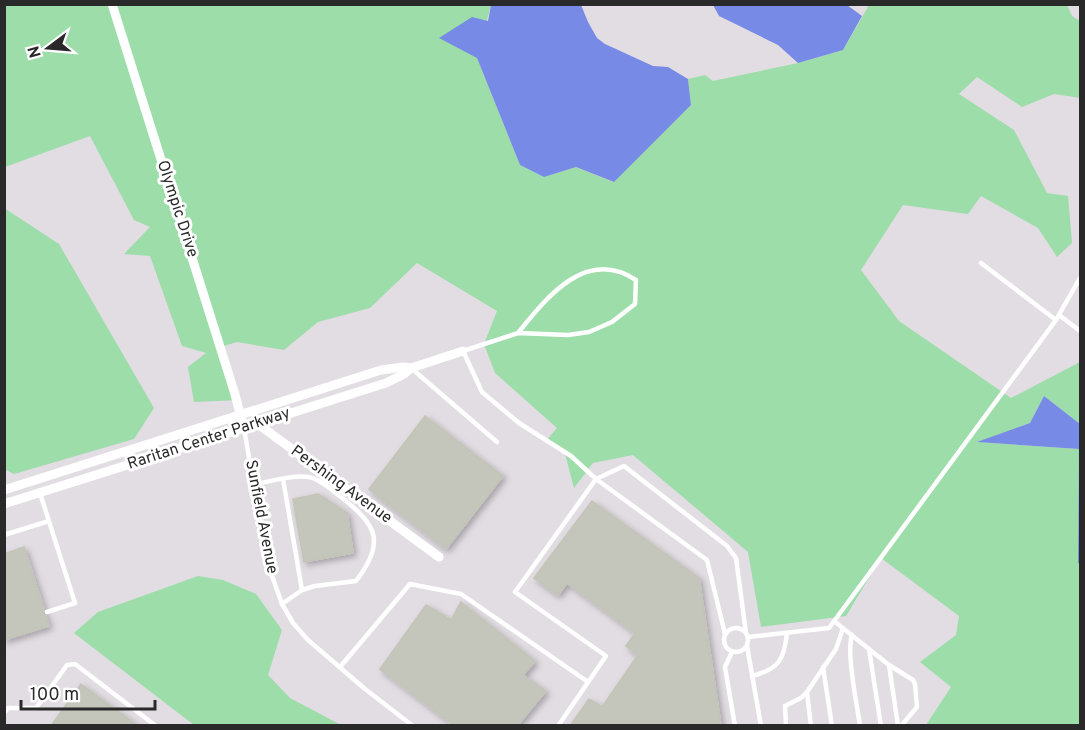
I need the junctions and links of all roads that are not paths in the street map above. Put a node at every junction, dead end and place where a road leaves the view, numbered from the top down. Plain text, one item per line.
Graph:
1 (112, 4) edge
2 (981, 263) dead end
3 (1080, 278) edge
4 (1057, 317) junction
5 (1080, 331) edge
6 (518, 333) junction
7 (462, 351) junction
8 (411, 368) junction
9 (241, 414) junction
10 (257, 424) junction
11 (244, 428) junction
12 (497, 442) dead end
13 (283, 479) junction
14 (596, 479) junction
15 (254, 484) junction
16 (4, 489) edge
17 (40, 493) junction
18 (4, 504) edge
19 (49, 521) junction
20 (4, 535) edge
21 (439, 557) dead end
22 (302, 590) junction
23 (282, 604) junction
24 (47, 612) dead end
25 (834, 621) junction
26 (843, 627) junction
27 (787, 633) junction
28 (725, 634) junction
29 (747, 635) junction
30 (852, 635) junction
31 (747, 646) junction
32 (869, 649) junction
33 (732, 652) junction
34 (889, 664) junction
35 (340, 667) junction
36 (823, 668) junction
37 (752, 676) junction
38 (588, 682) junction
39 (807, 692) junction
40 (4, 713) edge
41 (156, 726) edge
42 (413, 726) edge
43 (558, 726) edge
44 (735, 726) edge
45 (761, 726) edge
46 (786, 726) edge
47 (811, 726) edge
48 (832, 726) edge
49 (860, 726) edge
50 (881, 726) edge
51 (899, 726) edge

1 - 9 street, Olympic Drive
2 - 4 lane
3 - 4 lane
4 - 5 lane
4 - 25 lane
6 - 6 lane
6 - 7 lane
7 - 8 street, Raritan Center Parkway
7 - 14 lane
8 - 9 street, Raritan Center Parkway
8 - 10 street, Raritan Center Parkway
8 - 12 lane
9 - 10 street, Pershing Avenue
9 - 11 street, Olympic Drive
9 - 16 street, Raritan Center Parkway
10 - 11 street, Raritan Center Parkway
10 - 21 street, Pershing Avenue
11 - 15 lane, Sunfield Avenue
11 - 17 street, Raritan Center Parkway
13 - 15 lane
13 - 22 lane
13 - 22 lane
14 - 28 lane
14 - 29 lane
14 - 38 lane
15 - 23 lane, Sunfield Avenue
17 - 18 street, Raritan Center Parkway
17 - 19 lane
19 - 20 lane
19 - 24 lane
22 - 23 lane
23 - 35 lane, Sunfield Avenue
25 - 26 lane
25 - 27 lane
26 - 30 lane
26 - 36 lane
27 - 29 lane
27 - 37 lane
28 - 29 lane
28 - 33 lane
29 - 31 lane
30 - 32 lane
30 - 49 lane
31 - 33 lane
31 - 37 lane
32 - 34 lane
32 - 50 lane
33 - 44 lane
34 - 51 lane
34 - 51 lane
35 - 38 lane
35 - 42 lane, Sunfield Avenue
36 - 39 lane
36 - 48 lane
37 - 45 lane
38 - 43 lane
39 - 46 lane
39 - 47 lane
40 - 41 lane

